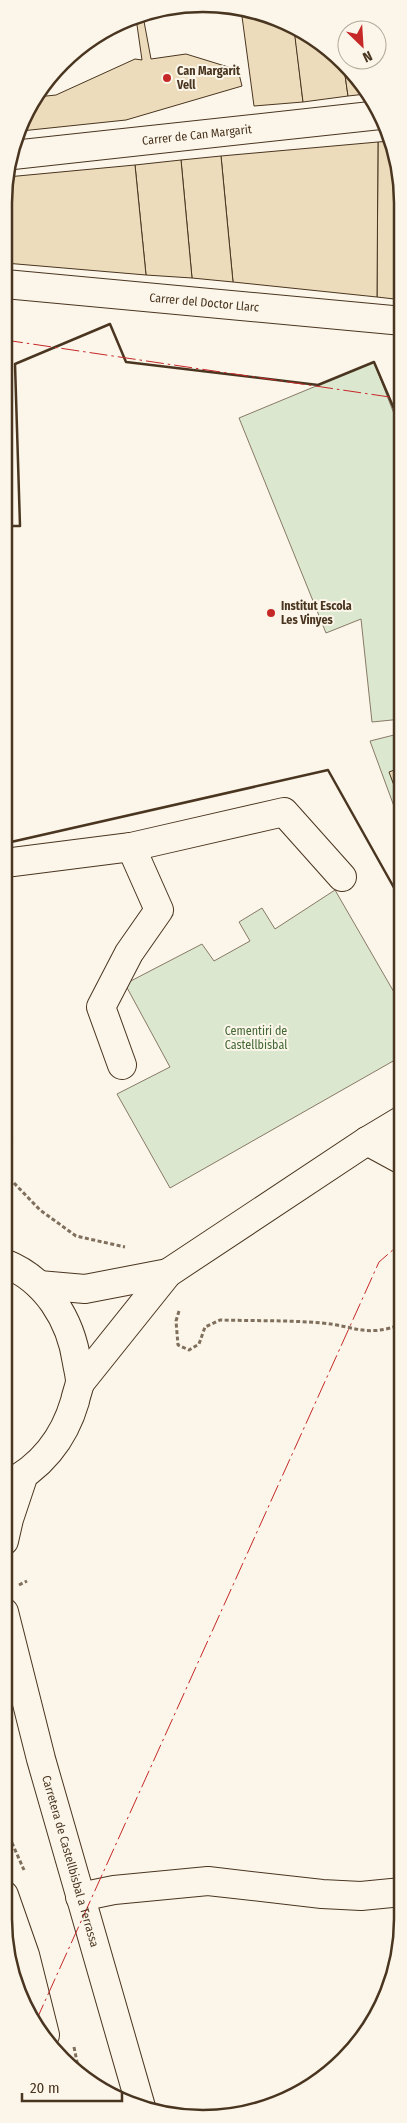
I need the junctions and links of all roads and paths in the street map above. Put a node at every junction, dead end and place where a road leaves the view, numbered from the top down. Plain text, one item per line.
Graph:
1 (373, 116) edge
2 (19, 154) edge
3 (12, 285) edge
4 (394, 320) edge
5 (131, 847) junction
6 (12, 862) edge
7 (342, 877) dead end
8 (122, 1065) dead end
9 (394, 1125) edge
10 (367, 1140) junction
11 (394, 1155) edge
12 (14, 1183) dead end
13 (126, 1248) dead end
14 (12, 1265) edge
15 (168, 1273) junction
16 (39, 1285) junction
17 (394, 1327) edge
18 (80, 1383) junction
19 (14, 1482) edge
20 (12, 1497) edge
21 (12, 1644) edge
22 (394, 1893) edge
23 (80, 1897) junction
24 (12, 1917) edge
25 (42, 2021) edge
26 (138, 2099) edge

1 - 2 street, Carrer de Can Margarit
3 - 4 street, Carrer del Doctor Llarc
5 - 6 street
5 - 7 street
5 - 8 street
9 - 10 street
10 - 11 street
10 - 15 street
12 - 13 path
14 - 16 street
15 - 16 street
15 - 17 path
15 - 18 street
16 - 18 street
18 - 19 street
19 - 20 street
21 - 23 street, Carretera de Castellbisbal a Terrassa
22 - 23 street
23 - 26 street, Carretera de Castellbisbal a Terrassa
24 - 25 street

